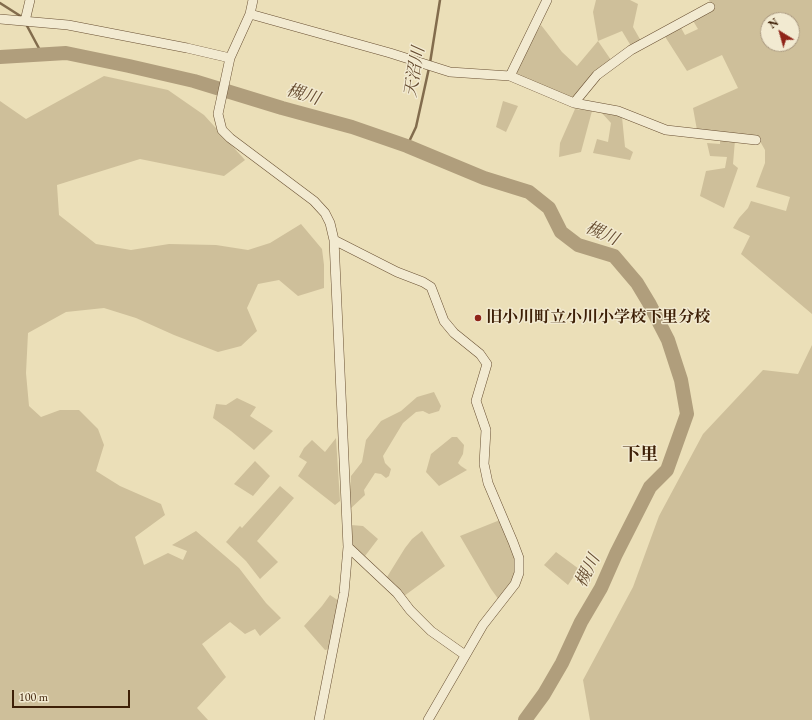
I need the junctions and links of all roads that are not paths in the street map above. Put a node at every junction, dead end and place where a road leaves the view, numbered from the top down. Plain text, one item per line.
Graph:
1 (30, 0) edge
2 (253, 0) edge
3 (547, 0) edge
4 (710, 7) dead end
5 (250, 14) junction
6 (0, 19) edge
7 (25, 22) junction
8 (230, 61) junction
9 (510, 76) junction
10 (574, 103) junction
11 (756, 140) dead end
12 (334, 240) junction
13 (348, 547) junction
14 (465, 655) junction
15 (319, 720) edge
16 (428, 720) edge

1 - 7 street
2 - 5 street
3 - 9 street
4 - 10 street
5 - 8 street
5 - 9 street
6 - 7 street
7 - 8 street
8 - 12 street
9 - 10 street
10 - 11 street
12 - 13 street
12 - 14 street
13 - 14 street
13 - 15 street
14 - 16 street

